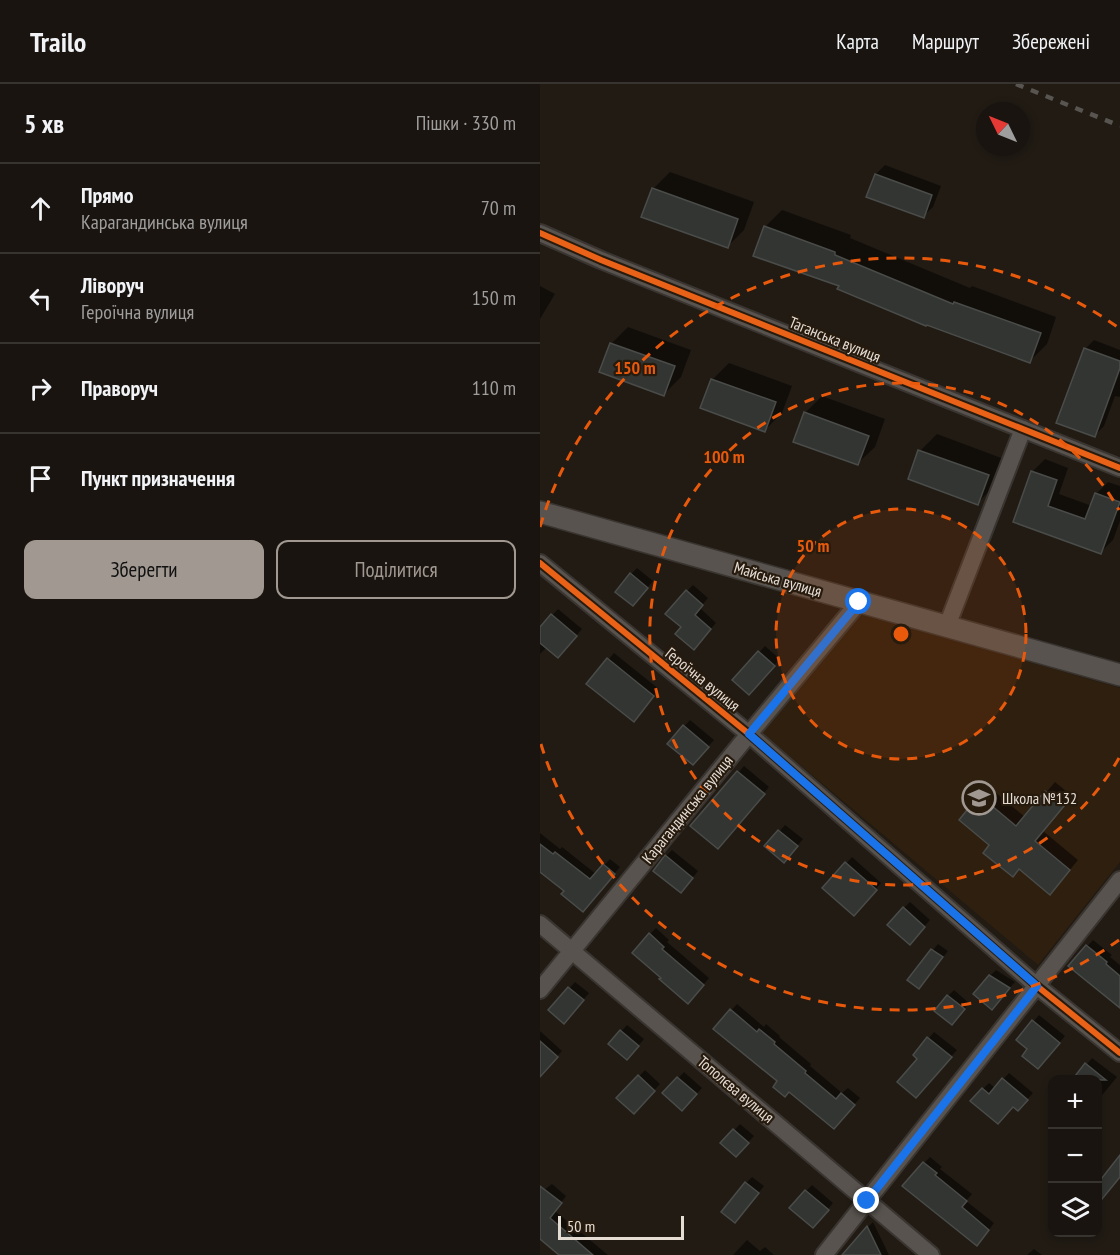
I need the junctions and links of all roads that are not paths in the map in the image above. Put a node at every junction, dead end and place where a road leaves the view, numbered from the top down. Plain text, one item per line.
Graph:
1 (540, 233) edge
2 (1023, 429) junction
3 (1120, 468) edge
4 (540, 512) edge
5 (540, 562) edge
6 (859, 602) junction
7 (946, 626) junction
8 (1120, 675) edge
9 (749, 734) junction
10 (1120, 880) edge
11 (540, 924) edge
12 (572, 951) junction
13 (1037, 986) junction
14 (540, 990) edge
15 (1120, 1053) edge
16 (867, 1201) junction
17 (824, 1255) edge
18 (931, 1255) edge

1 - 2 street, Таганська вулиця
2 - 3 street, Таганська вулиця
2 - 7 street
4 - 6 street, Майська вулиця
5 - 9 street, Героїчна вулиця
6 - 7 street, Майська вулиця
6 - 9 street, Карагандинська вулиця
7 - 8 street, Майська вулиця
9 - 12 street, Карагандинська вулиця
9 - 13 street, Героїчна вулиця
10 - 13 street
11 - 12 street, Тополєва вулиця
12 - 14 street, Карагандинська вулиця
12 - 16 street, Тополєва вулиця
13 - 15 street, Героїчна вулиця
13 - 16 street
16 - 17 street
16 - 18 street, Тополєва вулиця

